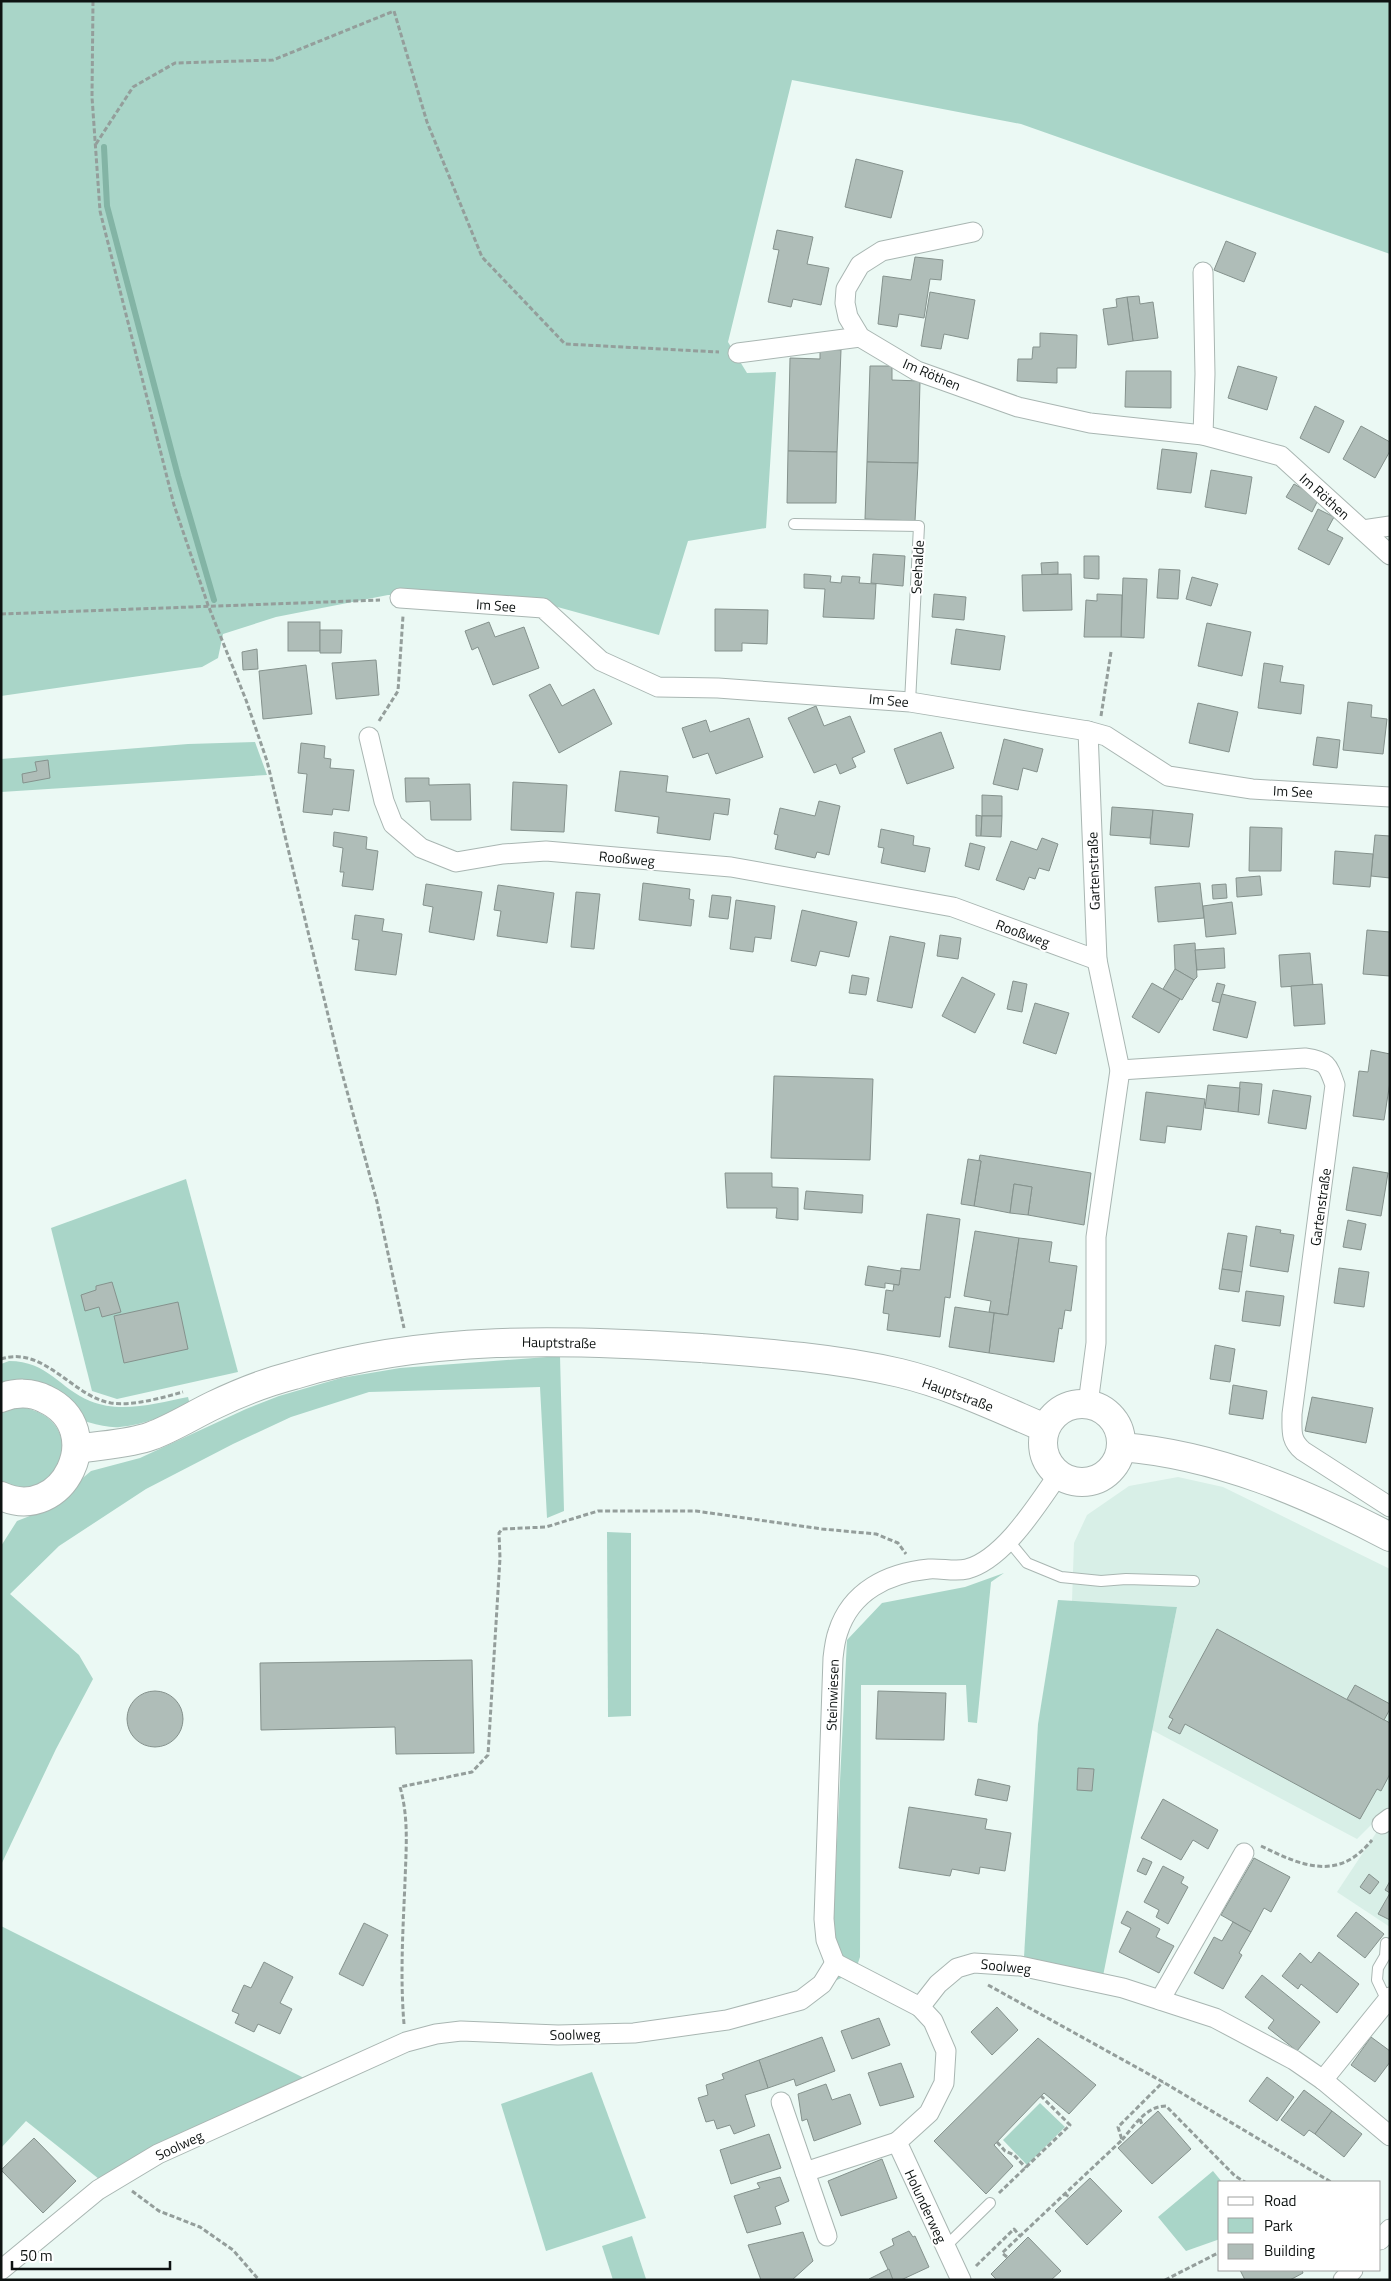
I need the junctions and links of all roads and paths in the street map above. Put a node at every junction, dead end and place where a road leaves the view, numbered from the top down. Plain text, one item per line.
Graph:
1 (93, 1) edge
2 (95, 144) junction
3 (973, 232) dead end
4 (1203, 272) dead end
5 (860, 337) junction
6 (738, 352) joint
7 (1203, 435) junction
8 (794, 524) dead end
9 (1390, 526) edge
10 (1363, 530) junction
11 (1390, 555) edge
12 (402, 599) junction
13 (208, 605) junction
14 (1, 614) edge
15 (1111, 652) dead end
16 (910, 702) junction
17 (1093, 732) junction
18 (369, 737) joint
19 (1390, 796) edge
20 (1097, 960) junction
21 (1120, 1070) junction
22 (409, 1351) junction
23 (1, 1359) edge
24 (186, 1392) dead end
25 (1, 1398) edge
26 (1088, 1404) junction
27 (1046, 1428) junction
28 (1122, 1448) junction
29 (77, 1449) junction
30 (1058, 1475) junction
31 (3, 1503) edge
32 (1390, 1507) edge
33 (1390, 1537) edge
34 (1009, 1541) junction
35 (907, 1572) junction
36 (1194, 1581) dead end
37 (1387, 1820) edge
38 (1244, 1853) joint
39 (1386, 1942) dead end
40 (835, 1963) junction
41 (957, 1968) junction
42 (1388, 1999) edge
43 (1160, 2000) junction
44 (920, 2007) junction
45 (406, 2042) junction
46 (1323, 2080) junction
47 (1163, 2082) junction
48 (1041, 2096) dead end
49 (782, 2102) dead end
50 (1140, 2118) junction
51 (1142, 2125) dead end
52 (1390, 2136) edge
53 (1122, 2140) junction
54 (896, 2142) junction
55 (996, 2142) dead end
56 (1026, 2168) junction
57 (805, 2172) junction
58 (118, 2177) junction
59 (1243, 2181) edge
60 (1330, 2181) edge
61 (1064, 2194) junction
62 (1070, 2197) dead end
63 (990, 2202) joint
64 (1390, 2229) edge
65 (827, 2236) dead end
66 (1020, 2236) junction
67 (1381, 2239) edge
68 (946, 2246) junction
69 (1218, 2253) edge
70 (1007, 2257) dead end
71 (1, 2270) edge
72 (1352, 2271) edge
73 (956, 2277) edge
74 (259, 2280) edge
75 (1165, 2280) edge
76 (1342, 2280) edge

1 - 2 path
2 - 6 path
2 - 13 path
3 - 5 street, Im Röthen
4 - 7 street
5 - 6 street
5 - 7 street, Im Röthen
7 - 10 street, Im Röthen
8 - 16 lane, Seehalde
9 - 10 street, Im Röthen
10 - 11 street, Im Röthen
12 - 13 path
12 - 16 street, Im See
12 - 18 path
13 - 14 path
13 - 22 path
15 - 17 path
16 - 17 street, Im See
17 - 19 street, Im See
17 - 20 street, Gartenstraße
18 - 20 street, Rooßweg
20 - 21 street, Gartenstraße
21 - 26 street, Gartenstraße
21 - 32 street, Gartenstraße
22 - 27 main road, Hauptstraße
22 - 29 main road, Hauptstraße
23 - 24 path
25 - 29 main road
26 - 27 main road
26 - 28 main road
27 - 30 main road
28 - 30 main road
28 - 33 main road
29 - 31 main road
30 - 34 street, Steinwiesen
34 - 35 street, Steinwiesen
34 - 36 lane
35 - 40 street, Steinwiesen
35 - 45 path
37 - 38 path
38 - 43 street
39 - 42 lane
40 - 44 street
40 - 45 street, Soolweg
41 - 43 street, Soolweg
41 - 44 street, Soolweg
41 - 47 path
42 - 46 street
43 - 46 street, Soolweg
44 - 54 street
45 - 58 street, Soolweg
46 - 52 street, Soolweg
47 - 53 path
47 - 60 path
48 - 56 path
49 - 57 street
50 - 51 path
50 - 53 path
50 - 59 path
53 - 61 path
54 - 57 street
54 - 68 street, Holunderweg
55 - 56 path
56 - 63 path
57 - 65 street
58 - 71 street, Soolweg
58 - 74 path
61 - 62 path
61 - 66 path
63 - 68 lane
64 - 67 street
66 - 70 path
66 - 73 path
68 - 73 street, Holunderweg
69 - 75 path
72 - 76 street

